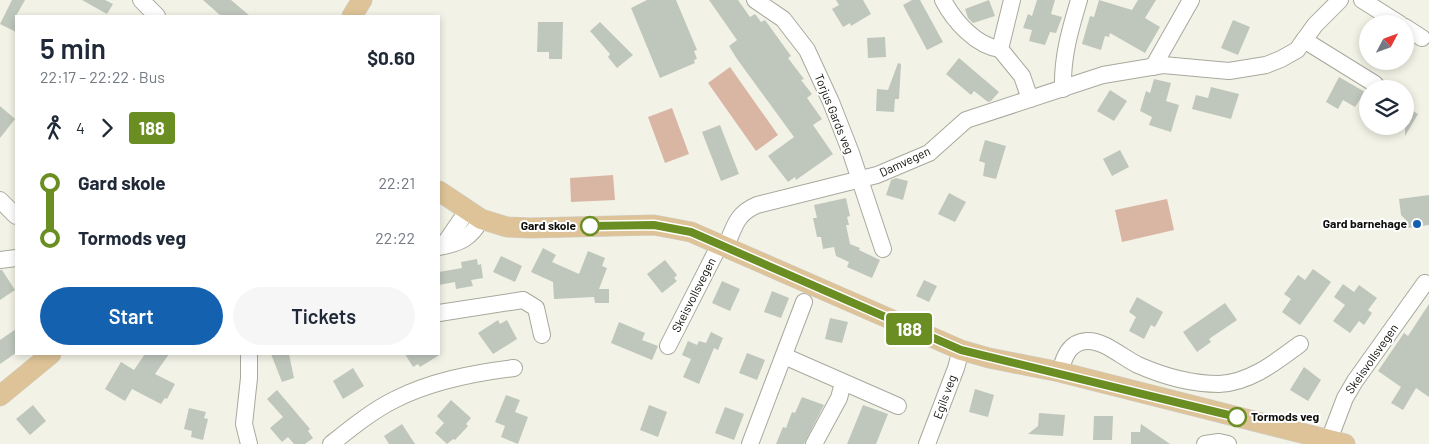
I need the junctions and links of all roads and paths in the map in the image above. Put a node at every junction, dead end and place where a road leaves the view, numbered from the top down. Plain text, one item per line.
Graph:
1 (141, 0) edge
2 (362, 0) edge
3 (377, 0) edge
4 (755, 0) edge
5 (943, 0) edge
6 (1012, 0) edge
7 (1079, 0) edge
8 (1191, 0) edge
9 (1340, 0) edge
10 (1362, 0) edge
11 (156, 15) edge
12 (353, 15) edge
13 (368, 15) edge
14 (1386, 15) edge
15 (1414, 33) edge
16 (1422, 38) dead end
17 (1304, 40) junction
18 (1000, 49) junction
19 (1153, 67) junction
20 (1368, 80) edge
21 (1063, 89) junction
22 (1030, 99) junction
23 (860, 180) junction
24 (440, 181) edge
25 (440, 193) edge
26 (0, 200) edge
27 (470, 212) junction
28 (15, 215) edge
29 (723, 245) junction
30 (441, 246) edge
31 (883, 249) dead end
32 (15, 258) edge
33 (0, 260) edge
34 (1425, 283) dead end
35 (804, 302) dead end
36 (440, 313) edge
37 (542, 335) dead end
38 (1300, 344) dead end
39 (668, 346) dead end
40 (961, 350) junction
41 (49, 355) edge
42 (249, 355) edge
43 (784, 356) junction
44 (514, 368) dead end
45 (1060, 372) junction
46 (843, 383) junction
47 (0, 396) edge
48 (898, 406) dead end
49 (1337, 442) edge
50 (249, 444) edge
51 (331, 444) edge
52 (750, 444) edge
53 (814, 444) edge
54 (926, 444) edge
55 (1205, 444) edge
56 (1228, 444) edge

1 - 11 street
2 - 12 main road
3 - 13 main road
4 - 23 street, Torjus Gards veg
5 - 18 street
6 - 18 street
7 - 21 street
8 - 19 street
9 - 17 street, Damvegen
10 - 14 street
15 - 16 street
17 - 19 street, Damvegen
17 - 20 street
18 - 22 street
19 - 21 street, Damvegen
21 - 22 street, Damvegen
22 - 23 street, Damvegen
23 - 29 street, Damvegen
23 - 31 street, Torjus Gards veg
24 - 27 main road
25 - 27 main road, Skeisvollsvegen
26 - 28 street
27 - 29 main road, Skeisvollsvegen
27 - 30 street
29 - 39 street, Skeisvollsvegen
29 - 40 main road, Skeisvollsvegen
32 - 33 street
34 - 49 street, Skeisvollsvegen
35 - 43 street
36 - 37 street
38 - 45 street
40 - 45 main road, Skeisvollsvegen
40 - 54 street, Egils veg
41 - 47 main road
42 - 50 street
43 - 46 street
43 - 52 street
44 - 51 street
45 - 49 main road, Skeisvollsvegen
46 - 48 street
46 - 53 street
55 - 56 street

